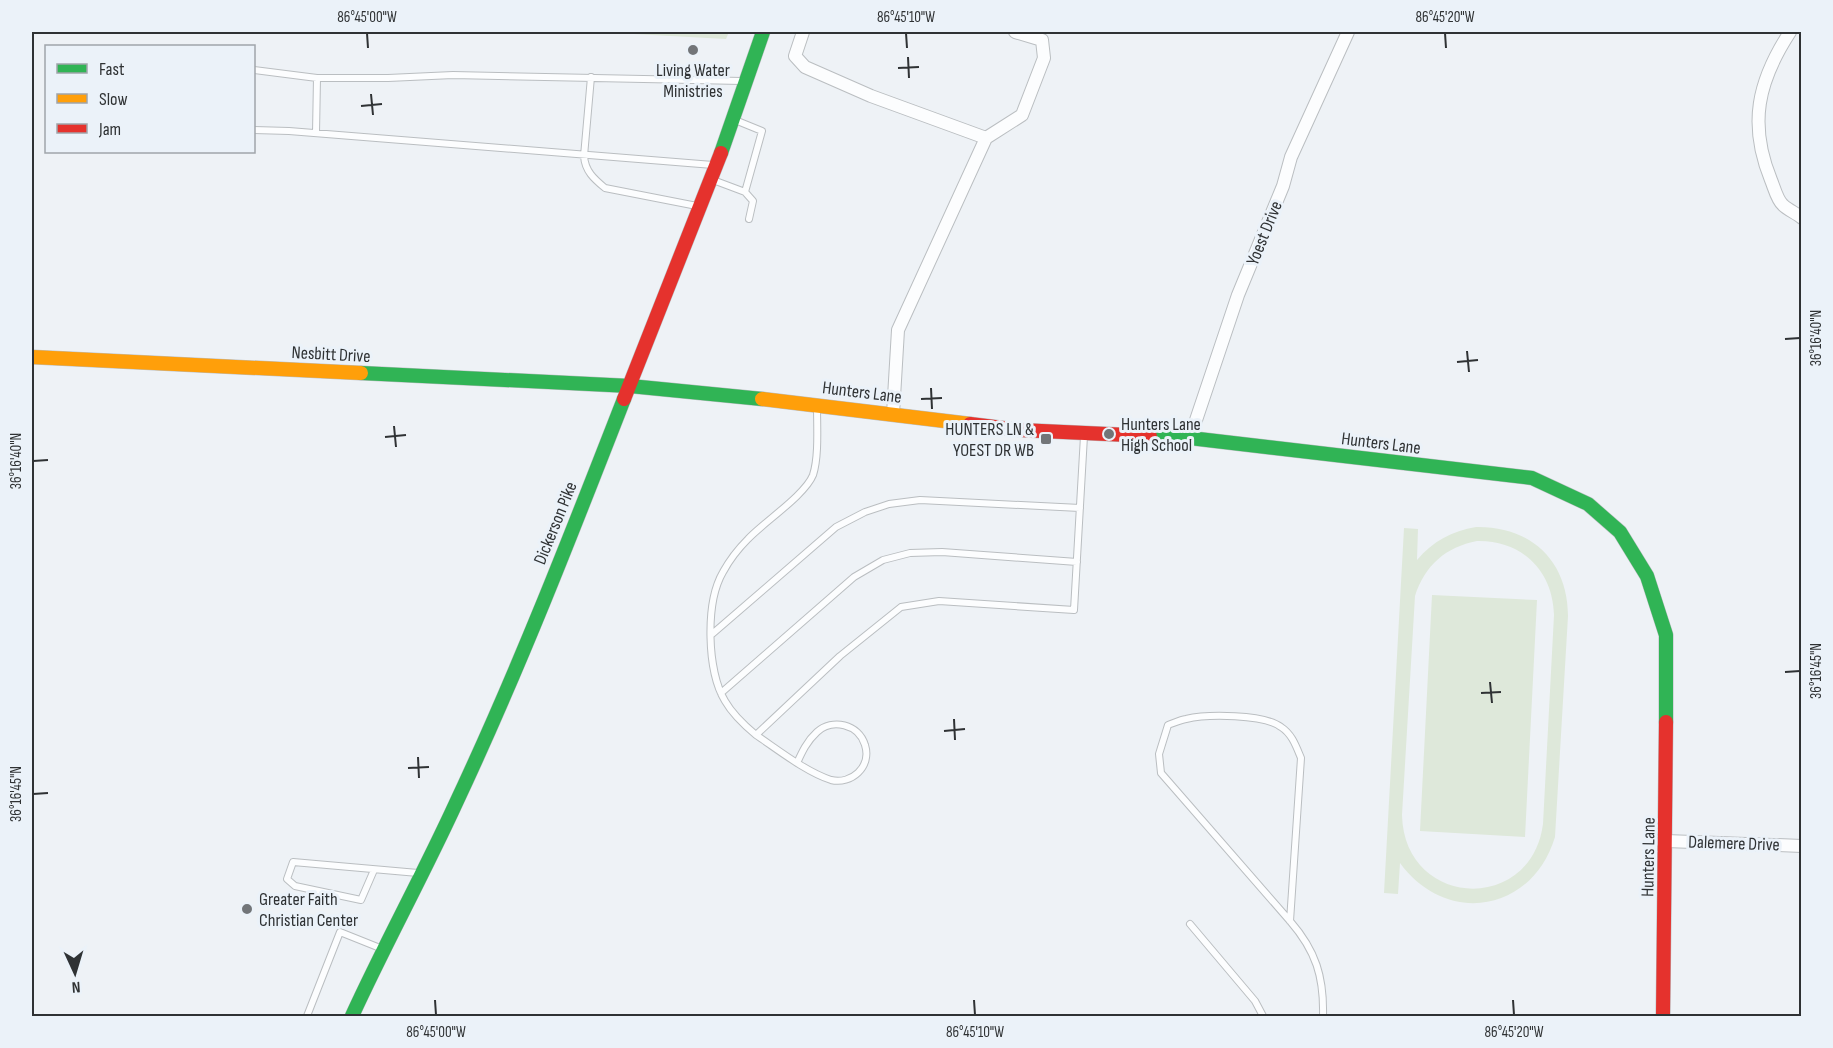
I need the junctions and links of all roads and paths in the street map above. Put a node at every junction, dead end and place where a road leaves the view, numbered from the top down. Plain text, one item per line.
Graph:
1 (763, 32) edge
2 (803, 32) edge
3 (1015, 32) edge
4 (1348, 32) edge
5 (1790, 32) edge
6 (255, 70) edge
7 (591, 77) junction
8 (317, 78) junction
9 (746, 81) junction
10 (732, 119) junction
11 (255, 130) edge
12 (316, 133) junction
13 (986, 138) junction
14 (584, 156) junction
15 (716, 166) junction
16 (711, 179) junction
17 (745, 192) junction
18 (700, 207) junction
19 (1802, 218) edge
20 (749, 219) dead end
21 (32, 357) edge
22 (630, 386) junction
23 (817, 404) junction
24 (893, 414) junction
25 (1084, 433) junction
26 (1190, 438) junction
27 (1080, 508) junction
28 (1077, 562) junction
29 (711, 635) junction
30 (721, 693) junction
31 (756, 735) junction
32 (797, 763) junction
33 (1666, 841) junction
34 (1802, 846) edge
35 (374, 870) junction
36 (422, 874) junction
37 (1290, 921) junction
38 (1190, 924) dead end
39 (383, 949) junction
40 (307, 1017) edge
41 (352, 1017) edge
42 (1263, 1017) edge
43 (1323, 1017) edge
44 (1663, 1017) edge

1 - 9 street, Dickerson Pike
2 - 13 street
3 - 13 street
4 - 26 street, Yoest Drive
5 - 19 street
6 - 8 lane
7 - 8 lane
7 - 9 lane
7 - 14 lane
8 - 12 lane
9 - 10 street, Dickerson Pike
10 - 15 street, Dickerson Pike
10 - 17 lane
11 - 12 lane
12 - 14 lane
13 - 24 street
14 - 15 lane
14 - 18 lane
15 - 16 street, Dickerson Pike
16 - 17 lane
16 - 18 street, Dickerson Pike
17 - 20 lane
18 - 22 street, Dickerson Pike
21 - 22 street, Nesbitt Drive
22 - 23 street, Hunters Lane
22 - 36 street, Dickerson Pike
23 - 24 street, Hunters Lane
23 - 29 lane
24 - 25 street, Hunters Lane
25 - 26 street, Hunters Lane
25 - 27 lane
26 - 33 street, Hunters Lane
27 - 28 lane
27 - 29 lane
28 - 30 lane
28 - 31 lane
29 - 30 lane
30 - 31 lane
31 - 32 lane
32 - 32 lane
33 - 34 street, Dalemere Drive
33 - 44 street, Hunters Lane
35 - 35 lane
35 - 36 lane
36 - 39 street, Dickerson Pike
37 - 37 lane
37 - 43 lane
38 - 42 lane
39 - 40 lane
39 - 41 street, Dickerson Pike

